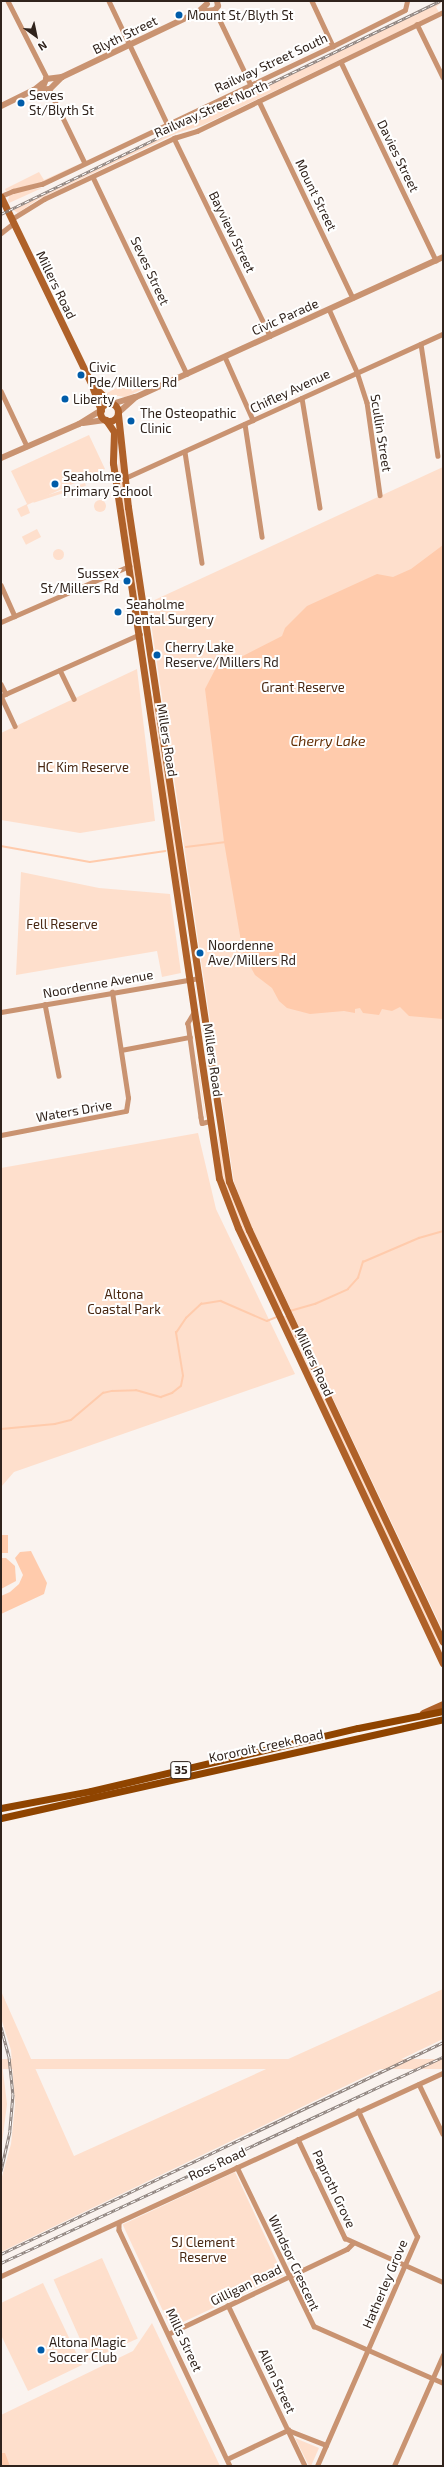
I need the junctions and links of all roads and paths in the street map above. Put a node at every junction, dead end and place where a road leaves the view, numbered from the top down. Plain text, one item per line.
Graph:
1 (8, 1) edge
2 (109, 1) edge
3 (224, 1) edge
4 (312, 1) edge
5 (407, 1) edge
6 (412, 1) edge
7 (212, 5) edge
8 (443, 12) edge
9 (417, 24) junction
10 (130, 45) junction
11 (333, 46) junction
12 (341, 62) junction
13 (443, 77) edge
14 (49, 85) junction
15 (251, 85) junction
16 (259, 102) junction
17 (1, 106) edge
18 (168, 125) junction
19 (174, 138) junction
20 (85, 163) junction
21 (93, 177) junction
22 (1, 199) edge
23 (13, 221) junction
24 (1, 233) edge
25 (443, 257) edge
26 (436, 260) junction
27 (353, 298) junction
28 (329, 309) junction
29 (443, 334) edge
30 (270, 336) junction
31 (421, 344) junction
32 (224, 357) junction
33 (358, 372) junction
34 (187, 374) junction
35 (91, 383) junction
36 (1, 391) edge
37 (136, 397) junction
38 (302, 398) junction
39 (112, 404) junction
40 (101, 410) junction
41 (118, 414) junction
42 (106, 420) junction
43 (253, 420) junction
44 (79, 424) junction
45 (245, 424) junction
46 (27, 446) junction
47 (185, 452) junction
48 (438, 456) dead end
49 (1, 458) edge
50 (125, 478) junction
51 (380, 495) dead end
52 (320, 508) dead end
53 (262, 537) dead end
54 (202, 564) dead end
55 (129, 566) junction
56 (1, 586) edge
57 (15, 616) junction
58 (1, 622) edge
59 (148, 632) junction
60 (138, 634) junction
61 (60, 670) junction
62 (1, 684) edge
63 (3, 695) edge
64 (74, 699) dead end
65 (15, 726) dead end
66 (199, 978) junction
67 (189, 979) junction
68 (112, 992) junction
69 (45, 1004) junction
70 (1, 1012) edge
71 (194, 1013) junction
72 (190, 1037) junction
73 (121, 1050) junction
74 (59, 1076) dead end
75 (219, 1119) junction
76 (210, 1121) junction
77 (1, 1135) edge
78 (443, 1642) edge
79 (443, 1663) edge
80 (443, 1704) edge
81 (443, 1711) edge
82 (412, 1718) junction
83 (443, 1719) edge
84 (388, 1722) junction
85 (396, 1729) junction
86 (270, 1749) junction
87 (272, 1758) junction
88 (1, 1808) edge
89 (1, 1818) edge
90 (443, 2073) edge
91 (419, 2084) junction
92 (358, 2111) junction
93 (443, 2134) edge
94 (298, 2139) junction
95 (237, 2167) junction
96 (119, 2224) junction
97 (353, 2243) junction
98 (405, 2266) junction
99 (1, 2276) edge
100 (289, 2276) junction
101 (443, 2282) edge
102 (228, 2306) junction
103 (168, 2334) junction
104 (368, 2350) junction
105 (443, 2355) edge
106 (433, 2378) junction
107 (443, 2383) edge
108 (288, 2430) junction
109 (326, 2445) junction
110 (227, 2459) junction
111 (230, 2466) edge
112 (305, 2466) edge
113 (317, 2466) edge
114 (394, 2466) edge

1 - 14 street
2 - 10 street
3 - 7 street, Blyth Street
4 - 11 street
5 - 6 street, Railway Street South
5 - 11 street, Railway Street South
7 - 10 street, Blyth Street
7 - 15 street
8 - 9 street, Railway Street North
9 - 12 street, Railway Street North
9 - 13 street
10 - 14 street, Blyth Street
10 - 18 street
11 - 15 street, Railway Street South
12 - 16 street, Railway Street North
12 - 26 street, Davies Street
14 - 17 street
14 - 20 street
15 - 18 street, Railway Street South
16 - 19 street, Railway Street North
16 - 27 street, Mount Street
18 - 20 street, Railway Street South
19 - 21 street, Railway Street North
19 - 30 street, Bayview Street
20 - 22 street, Railway Street South
21 - 23 street, Railway Street North
21 - 34 street, Seves Street
22 - 23 main road, Millers Road
23 - 24 street, Railway Street North
23 - 35 main road, Millers Road
25 - 26 street, Civic Parade
26 - 27 street, Civic Parade
27 - 28 street, Civic Parade
28 - 30 street, Civic Parade
28 - 33 street, Scullin Street
29 - 31 street, Chifley Avenue
30 - 32 street, Civic Parade
31 - 33 street, Chifley Avenue
31 - 48 street
32 - 34 street, Civic Parade
32 - 43 street
33 - 38 street, Chifley Avenue
33 - 51 street, Scullin Street
34 - 37 street, Civic Parade
35 - 39 main road, Millers Road
35 - 40 main road, Millers Road
36 - 46 street
37 - 39 street, Civic Parade
37 - 41 street, Civic Parade
38 - 43 street, Chifley Avenue
38 - 52 street
39 - 40 main road
39 - 41 main road
40 - 42 main road
40 - 44 street
41 - 42 main road
41 - 50 main road, Millers Road
42 - 44 street
42 - 55 main road, Millers Road
43 - 45 street, Chifley Avenue
44 - 46 street
45 - 47 street, Chifley Avenue
45 - 53 street
46 - 49 street
47 - 50 street, Chifley Avenue
47 - 54 street
50 - 59 main road, Millers Road
55 - 57 street
55 - 60 main road, Millers Road
56 - 57 street
57 - 58 street
59 - 60 street
59 - 66 main road, Millers Road
60 - 61 street
60 - 67 main road, Millers Road
61 - 63 street
61 - 64 street
62 - 63 street
63 - 65 street
66 - 67 street, Noordenne Avenue
66 - 75 main road, Millers Road
67 - 68 street, Noordenne Avenue
67 - 71 main road, Millers Road
68 - 69 street, Noordenne Avenue
68 - 73 street, Waters Drive
69 - 70 street, Noordenne Avenue
69 - 74 street
71 - 72 street
71 - 76 main road, Millers Road
72 - 73 street
72 - 76 street
73 - 77 street, Waters Drive
75 - 76 main road
75 - 78 main road, Millers Road
76 - 79 main road, Millers Road
80 - 82 main road
81 - 82 main road, Kororoit Creek Road / 35
82 - 84 main road, Kororoit Creek Road / 35
83 - 85 main road, Kororoit Creek Road / 35
84 - 85 main road
84 - 86 main road, Kororoit Creek Road / 35
85 - 87 main road, Kororoit Creek Road / 35
86 - 87 main road
86 - 88 main road, Kororoit Creek Road / 35
87 - 89 main road, Kororoit Creek Road / 35
90 - 91 street, Ross Road
91 - 92 street, Ross Road
91 - 93 street
92 - 94 street, Ross Road
92 - 98 street, Hatherley Grove
94 - 95 street, Ross Road
94 - 97 street, Paproth Grove
95 - 96 street, Ross Road
95 - 100 street, Windsor Crescent
96 - 99 street, Ross Road
96 - 103 street, Mills Street
97 - 98 street, Paproth Grove
97 - 100 street, Gilligan Road
98 - 101 street, Paproth Grove
98 - 104 street, Hatherley Grove
100 - 102 street, Gilligan Road
100 - 104 street, Windsor Crescent
102 - 103 street, Gilligan Road
102 - 108 street, Allan Street
103 - 110 street, Mills Street
104 - 106 street, Windsor Crescent
104 - 109 street, Hatherley Grove
105 - 106 street
106 - 107 street, Windsor Crescent
106 - 114 street
108 - 109 street
108 - 110 street
108 - 112 street, Allan Street
109 - 113 street, Hatherley Grove
110 - 111 street, Mills Street

